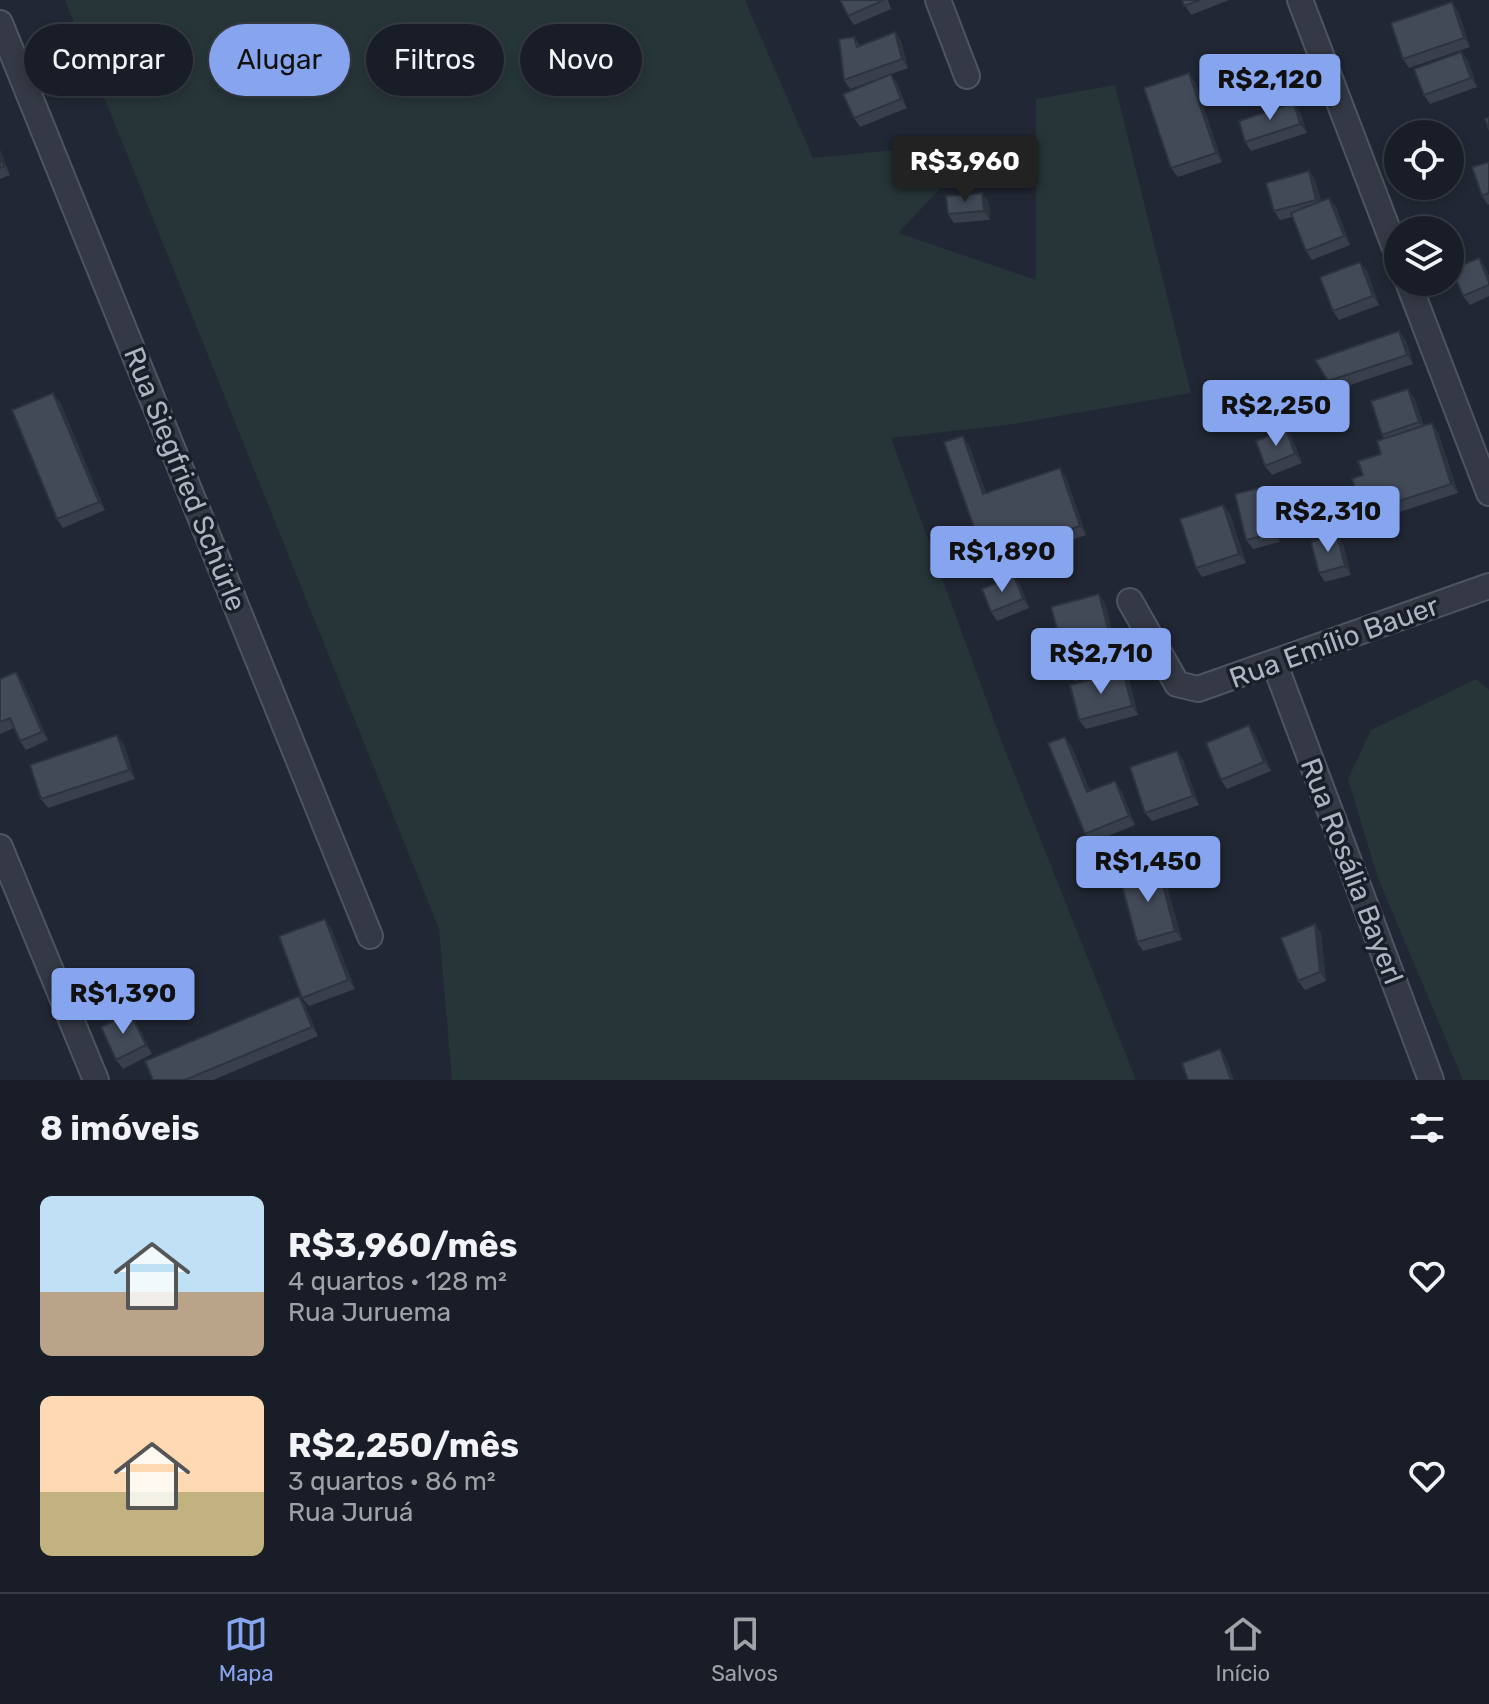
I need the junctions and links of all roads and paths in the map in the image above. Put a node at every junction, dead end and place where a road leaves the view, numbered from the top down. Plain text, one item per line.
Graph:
1 (938, 0) edge
2 (1300, 0) edge
3 (0, 23) edge
4 (967, 76) dead end
5 (1384, 219) edge
6 (1413, 296) edge
7 (1489, 493) edge
8 (1489, 586) edge
9 (1130, 601) dead end
10 (1274, 662) junction
11 (0, 847) edge
12 (370, 936) dead end
13 (96, 1080) edge
14 (1431, 1080) edge

1 - 4 street
2 - 5 street
3 - 12 street, Rua Siegfried Schürle
6 - 7 street
8 - 10 street, Rua Emílio Bauer
9 - 10 street, Rua Emílio Bauer
10 - 14 street, Rua Rosália Bayerl
11 - 13 street

